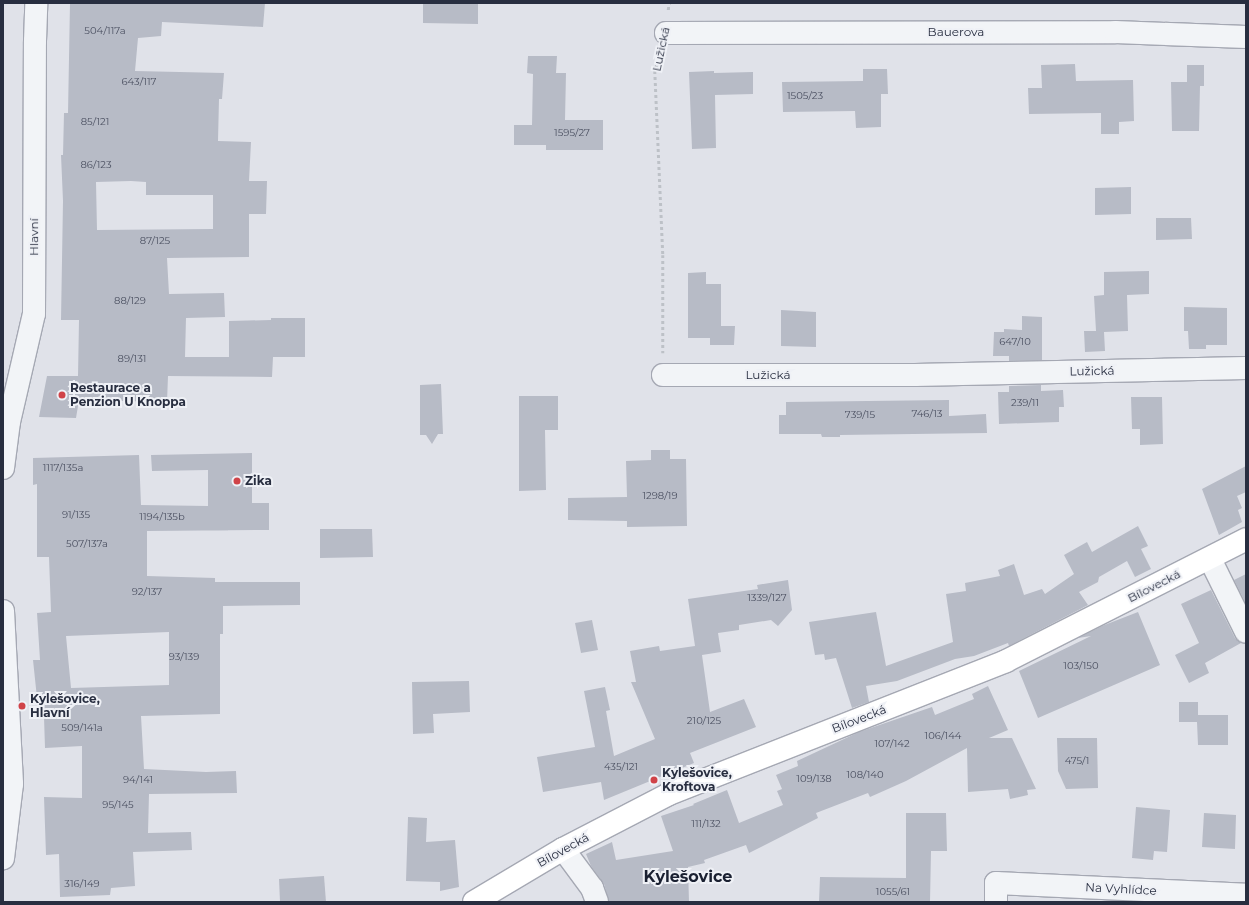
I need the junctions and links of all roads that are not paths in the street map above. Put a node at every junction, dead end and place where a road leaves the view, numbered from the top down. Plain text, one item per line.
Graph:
1 (36, 3) edge
2 (666, 33) road end
3 (1246, 37) edge
4 (1246, 368) edge
5 (663, 375) road end
6 (3, 468) edge
7 (1246, 540) edge
8 (1210, 559) junction
9 (3, 611) edge
10 (1246, 632) edge
11 (563, 849) junction
12 (3, 858) edge
13 (996, 893) edge
14 (1246, 894) edge
15 (474, 902) edge
16 (597, 902) edge

1 - 6 street, Hlavní
2 - 3 street, Bauerova
4 - 5 street, Lužická
7 - 8 main road, Bílovecká
8 - 10 street
8 - 11 main road, Bílovecká
9 - 12 street
11 - 15 main road, Bílovecká
11 - 16 street
13 - 14 street, Na Vyhlídce

